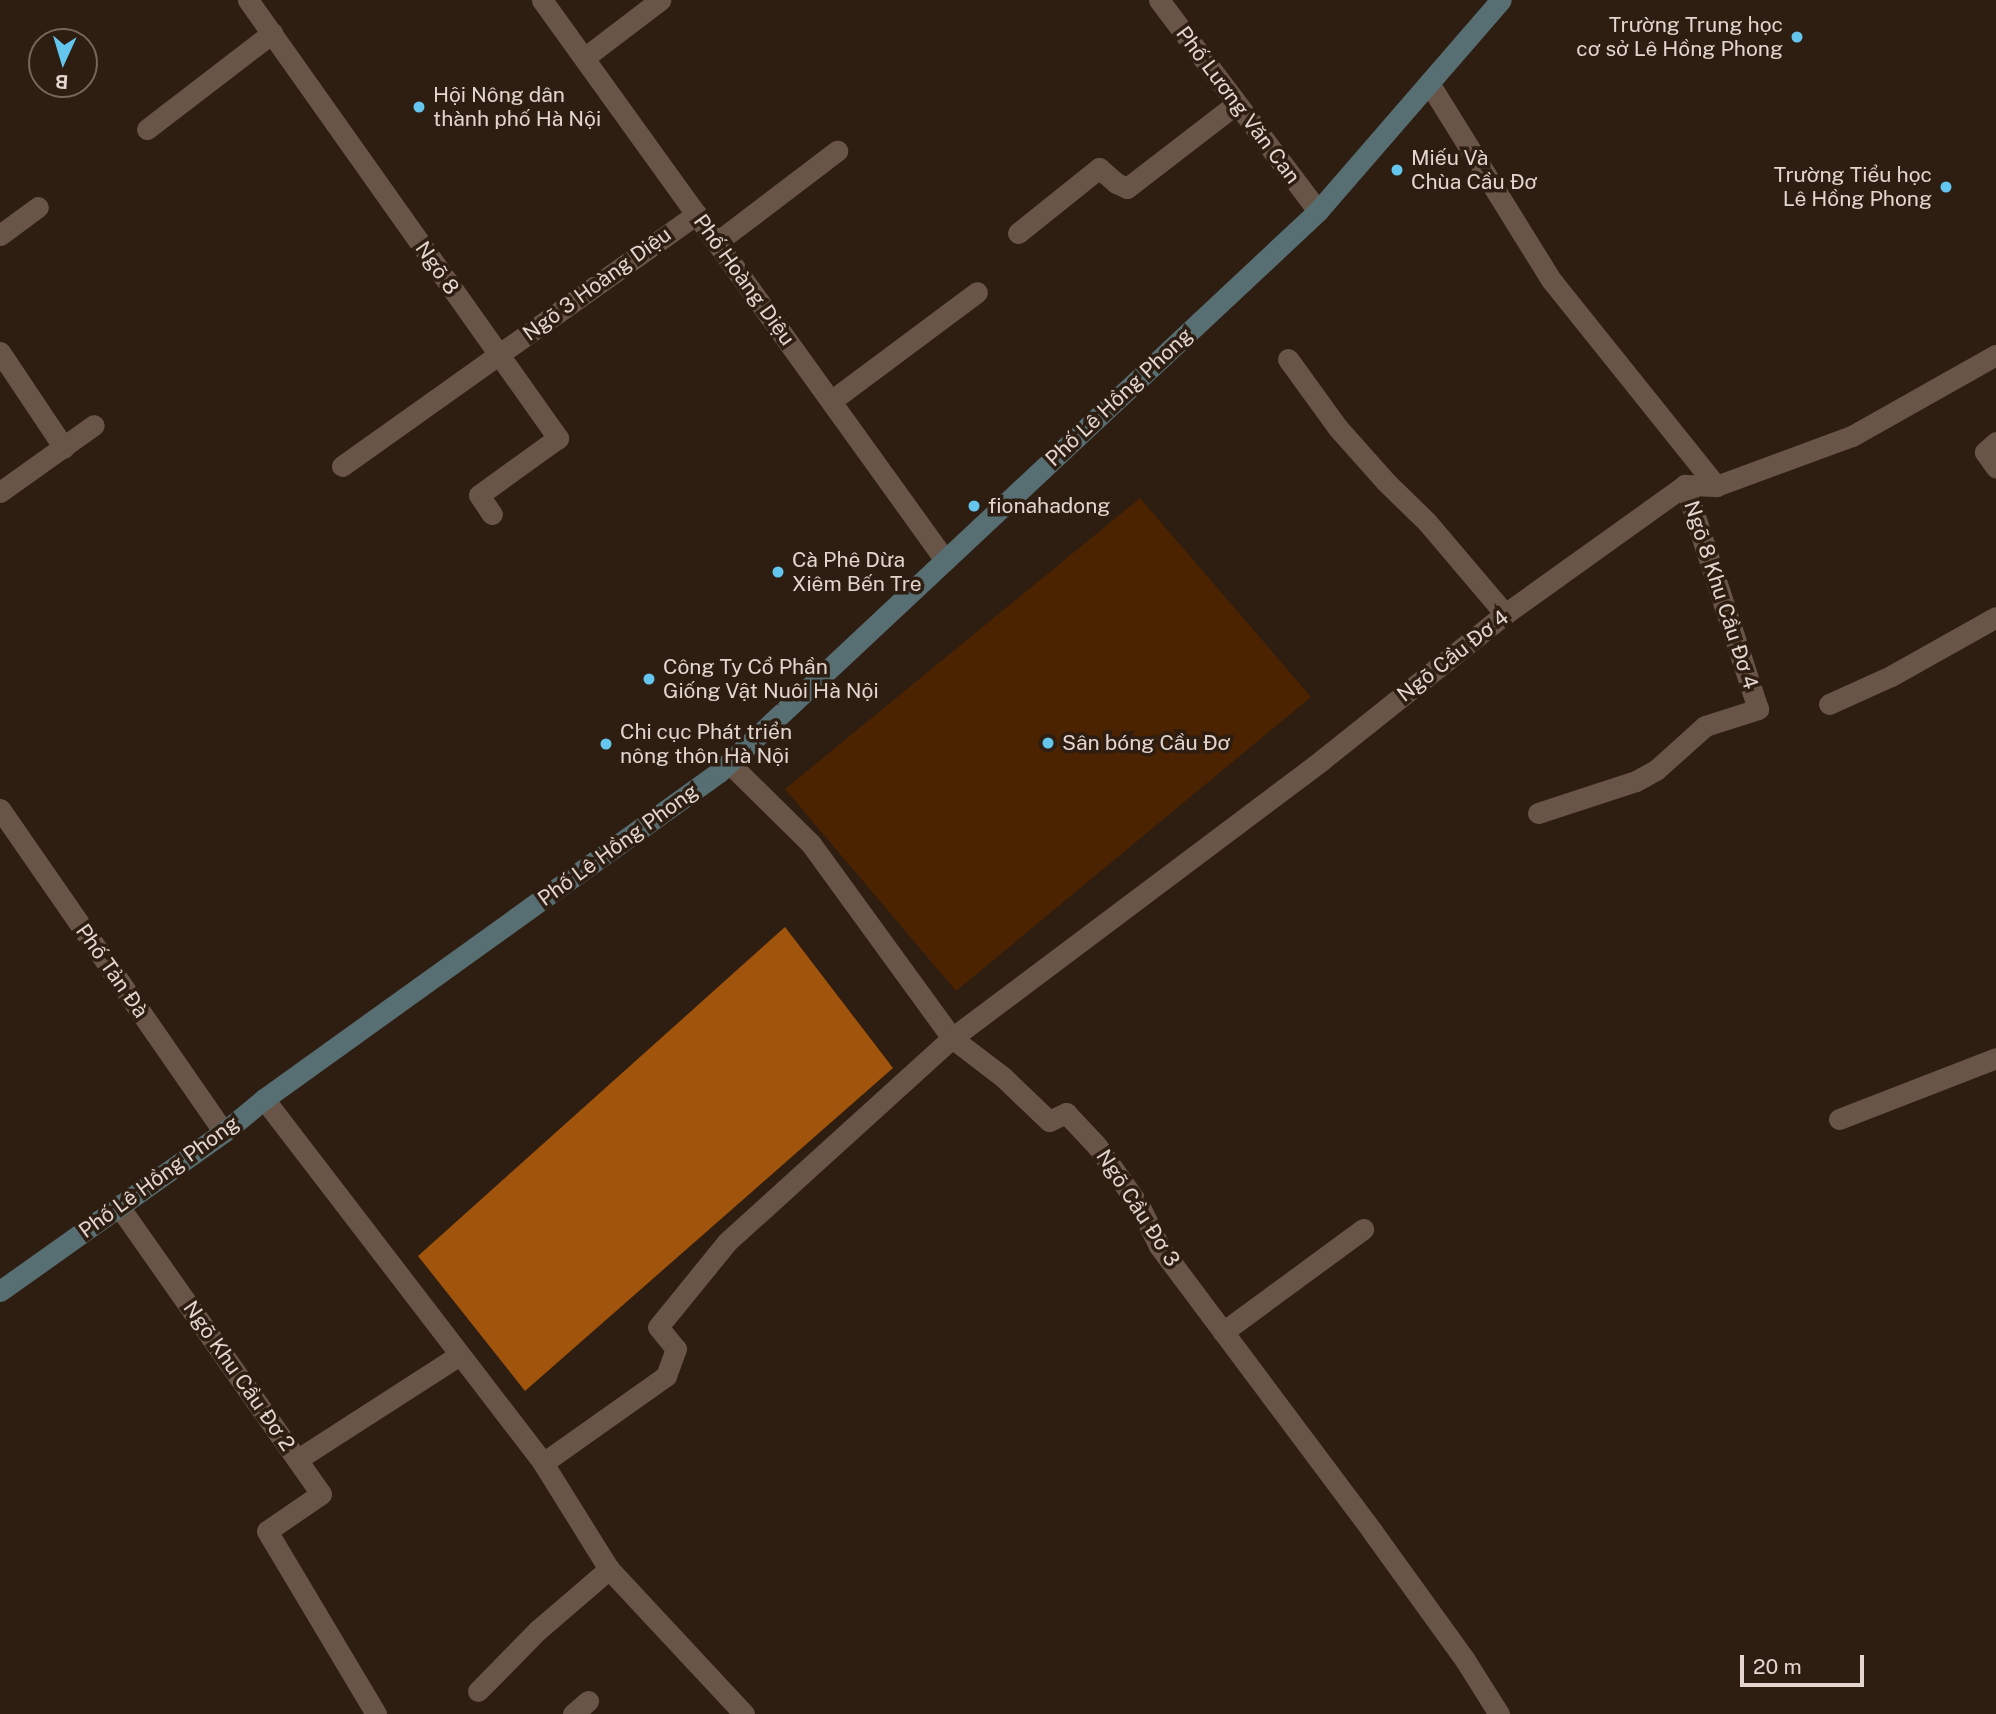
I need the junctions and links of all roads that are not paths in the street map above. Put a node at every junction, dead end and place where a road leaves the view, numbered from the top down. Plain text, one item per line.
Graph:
1 (248, 0) edge
2 (542, 0) edge
3 (660, 0) edge
4 (1159, 0) edge
5 (1501, 0) edge
6 (272, 33) junction
7 (584, 58) junction
8 (1429, 83) junction
9 (1236, 104) junction
10 (147, 129) dead end
11 (837, 151) dead end
12 (38, 207) dead end
13 (1318, 211) junction
14 (696, 214) junction
15 (1018, 233) dead end
16 (0, 235) edge
17 (717, 242) junction
18 (977, 292) dead end
19 (0, 352) edge
20 (498, 355) junction
21 (1996, 355) edge
22 (1288, 359) dead end
23 (831, 401) junction
24 (94, 425) dead end
25 (1996, 442) edge
26 (64, 448) junction
27 (342, 466) dead end
28 (1996, 468) edge
29 (1685, 485) junction
30 (1716, 486) junction
31 (0, 492) edge
32 (492, 514) dead end
33 (945, 560) junction
34 (1505, 614) junction
35 (1996, 617) edge
36 (1829, 704) dead end
37 (729, 763) junction
38 (0, 809) edge
39 (1538, 813) dead end
40 (952, 1038) junction
41 (1996, 1058) edge
42 (264, 1099) junction
43 (1839, 1119) dead end
44 (224, 1132) junction
45 (118, 1206) junction
46 (1363, 1229) dead end
47 (0, 1291) edge
48 (1223, 1332) junction
49 (458, 1356) junction
50 (298, 1459) junction
51 (543, 1463) junction
52 (609, 1569) junction
53 (478, 1690) dead end
54 (376, 1714) edge
55 (744, 1714) edge
56 (1499, 1714) edge

1 - 6 street, Ngõ 8
2 - 7 street, Phố Hoàng Diệu
3 - 7 street
4 - 9 street, Phố Lương Văn Can
5 - 8 street, Phố Lê Hồng Phong
6 - 10 street
6 - 20 street, Ngõ 8
7 - 14 street, Phố Hoàng Diệu
8 - 13 street, Phố Lê Hồng Phong
8 - 30 street
9 - 13 street, Phố Lương Văn Can
9 - 15 street
11 - 17 street
12 - 16 street
13 - 33 street, Phố Lê Hồng Phong
14 - 17 street, Phố Hoàng Diệu
14 - 20 street, Ngõ 3 Hoàng Diệu
17 - 23 street, Phố Hoàng Diệu
18 - 23 street
19 - 26 street
20 - 27 street, Ngõ 3 Hoàng Diệu
20 - 32 street, Ngõ 8
21 - 30 street
22 - 34 street
23 - 33 street, Phố Hoàng Diệu
24 - 26 street
25 - 28 street
26 - 31 street
29 - 30 street
29 - 34 street, Ngõ Cầu Đơ 4
29 - 39 street, Ngõ 8 Khu Cầu Đơ 4
33 - 37 street, Phố Lê Hồng Phong
34 - 40 street, Ngõ Cầu Đơ 4
35 - 36 street
37 - 40 street, Ngõ Cầu Đơ 3
37 - 42 street, Phố Lê Hồng Phong
38 - 44 street, Phố Tản Đà
40 - 48 street, Ngõ Cầu Đơ 3
40 - 51 street, Ngõ Cầu Đơ 4
41 - 43 street
42 - 44 street, Phố Lê Hồng Phong
42 - 49 street
44 - 45 street, Phố Lê Hồng Phong
45 - 47 street, Phố Lê Hồng Phong
45 - 50 street, Ngõ Khu Cầu Đơ 2
46 - 48 street
48 - 56 street, Ngõ Cầu Đơ 3
49 - 50 street, Ngõ Khu Cầu Đơ 2
49 - 51 street
50 - 54 street
51 - 52 street
52 - 53 street
52 - 55 street

